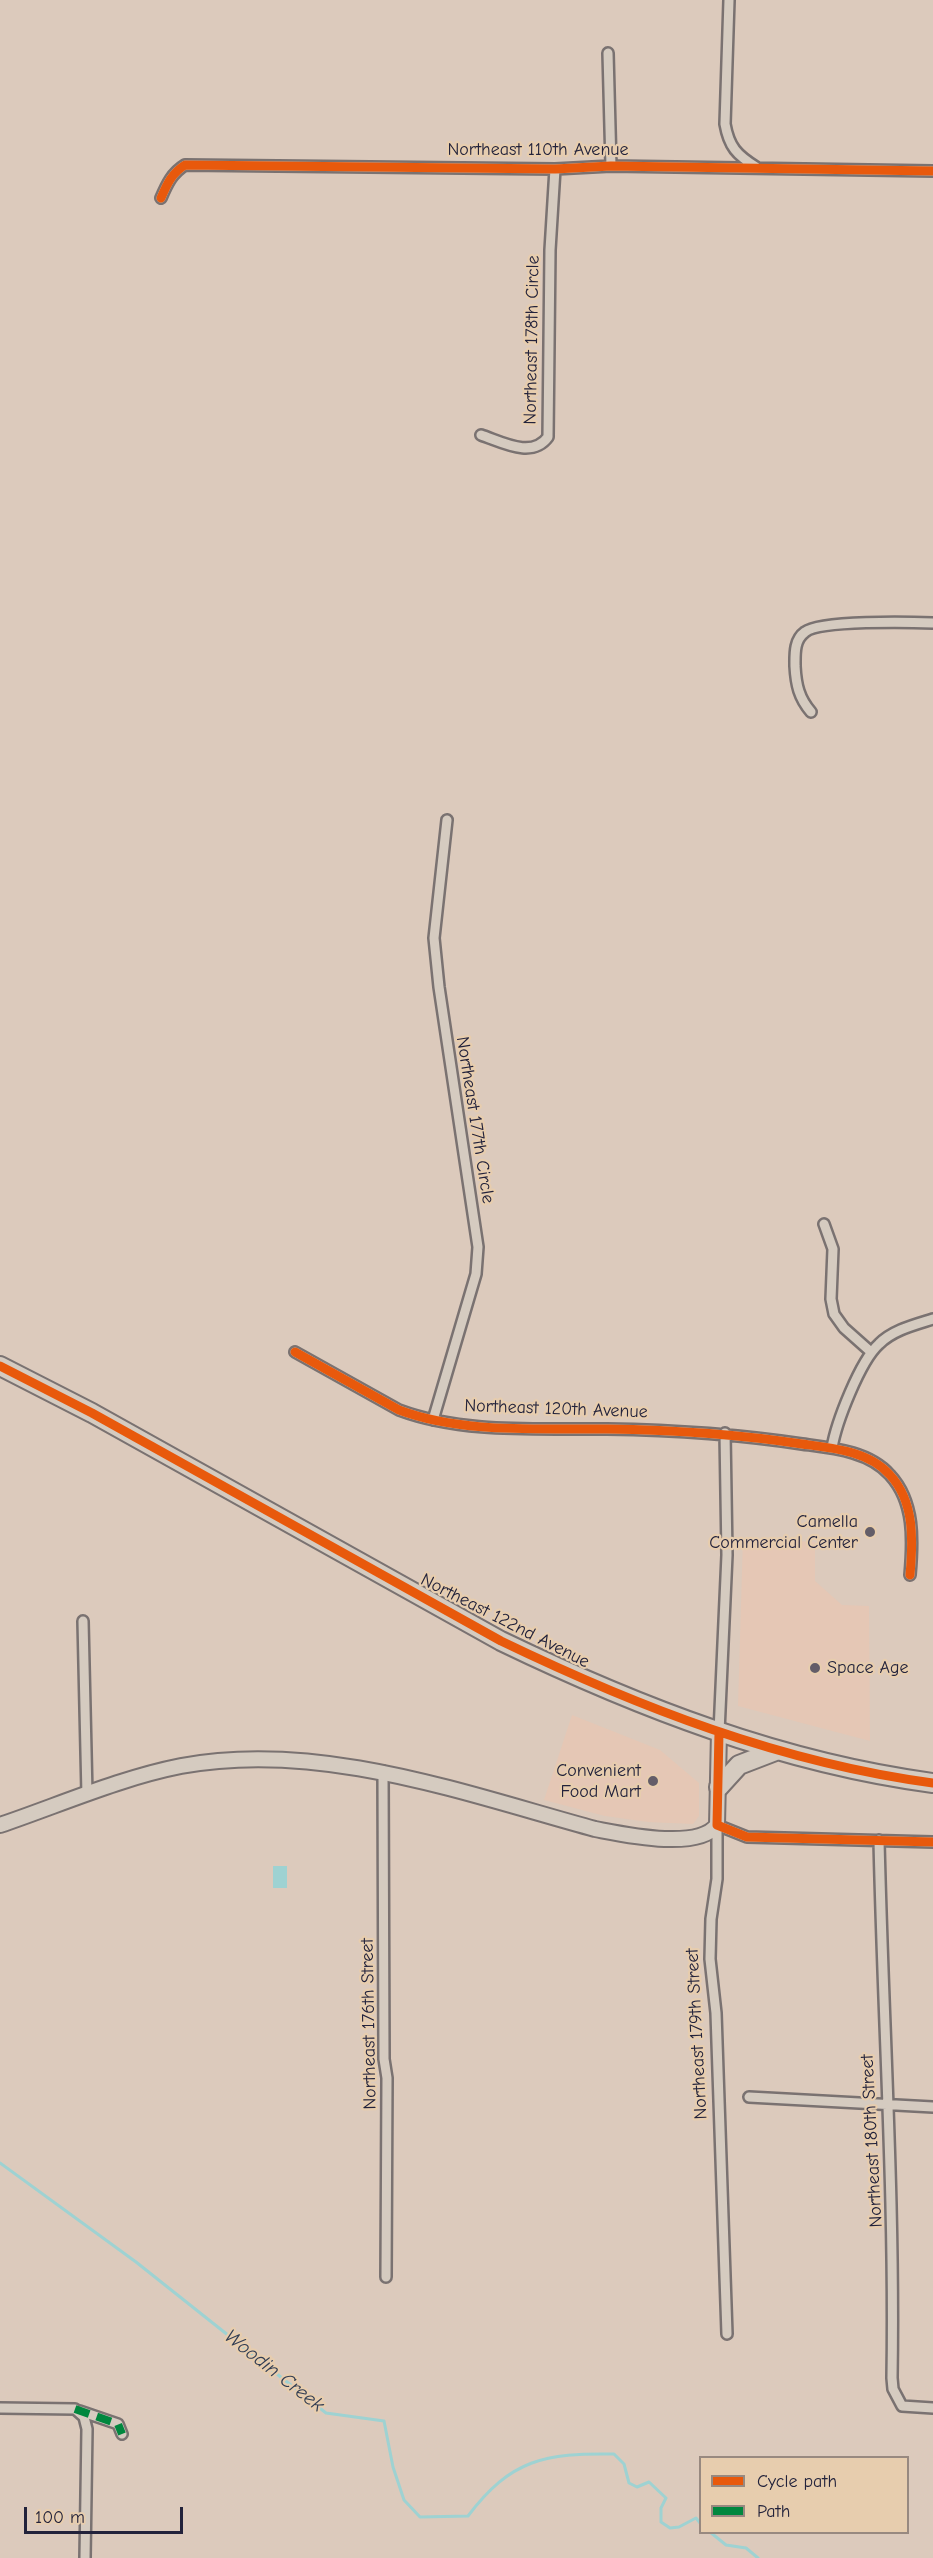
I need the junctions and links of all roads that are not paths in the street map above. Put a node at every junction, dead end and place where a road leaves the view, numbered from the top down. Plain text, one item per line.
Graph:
1 (729, 0) edge
2 (608, 53) dead end
3 (611, 166) junction
4 (756, 167) junction
5 (555, 169) junction
6 (933, 171) edge
7 (161, 198) dead end
8 (481, 435) dead end
9 (933, 622) edge
10 (811, 712) dead end
11 (447, 820) dead end
12 (824, 1224) dead end
13 (933, 1319) edge
14 (295, 1352) dead end
15 (871, 1352) junction
16 (0, 1366) edge
17 (433, 1419) junction
18 (725, 1432) junction
19 (832, 1448) junction
20 (910, 1575) dead end
21 (83, 1621) dead end
22 (719, 1732) junction
23 (778, 1750) junction
24 (382, 1771) junction
25 (933, 1783) edge
26 (719, 1787) junction
27 (87, 1796) junction
28 (0, 1825) edge
29 (717, 1825) junction
30 (879, 1840) junction
31 (933, 1842) edge
32 (749, 2097) dead end
33 (886, 2106) junction
34 (933, 2107) edge
35 (386, 2277) dead end
36 (727, 2334) dead end
37 (0, 2408) edge
38 (933, 2408) edge
39 (75, 2409) junction
40 (122, 2434) dead end
41 (85, 2558) edge

1 - 4 street
2 - 3 street
3 - 4 street, Northeast 110th Avenue
3 - 5 street, Northeast 110th Avenue
4 - 6 street, Northeast 110th Avenue
5 - 7 street, Northeast 110th Avenue
5 - 8 street, Northeast 178th Circle
9 - 10 street
11 - 17 street, Northeast 177th Circle
12 - 15 street
13 - 15 street
14 - 17 street, Northeast 120th Avenue
15 - 19 street
16 - 22 highway, Northeast 122nd Avenue
17 - 18 street, Northeast 120th Avenue
18 - 19 street, Northeast 120th Avenue
18 - 22 street
19 - 20 street, Northeast 120th Avenue
21 - 27 street
22 - 23 highway, Northeast 122nd Avenue
22 - 26 main road, Northeast 179th Street
23 - 25 highway, Northeast 122nd Avenue
23 - 26 highway
24 - 27 main road
24 - 29 main road
24 - 35 street, Northeast 176th Street
26 - 29 main road, Northeast 179th Street
27 - 28 main road
29 - 30 street
29 - 36 street, Northeast 179th Street
30 - 31 street
30 - 33 street, Northeast 180th Street
32 - 33 street
33 - 34 street
33 - 38 street, Northeast 180th Street
37 - 39 street
39 - 40 street
39 - 41 street

